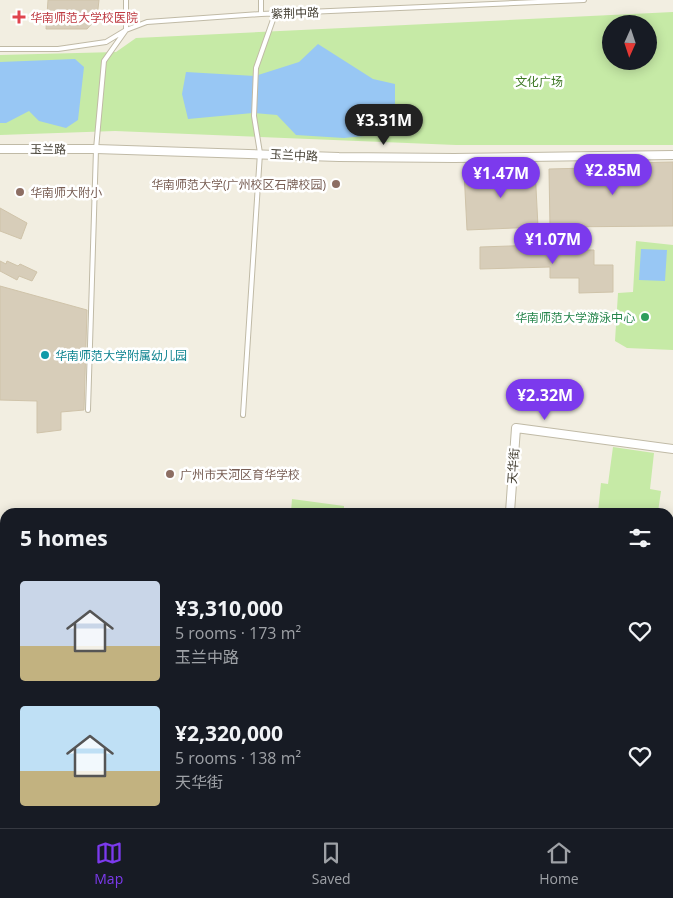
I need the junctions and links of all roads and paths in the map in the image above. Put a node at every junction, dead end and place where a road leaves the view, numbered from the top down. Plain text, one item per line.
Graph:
1 (126, 0) edge
2 (260, 0) edge
3 (444, 0) edge
4 (561, 0) edge
5 (584, 0) edge
6 (445, 7) junction
7 (261, 14) junction
8 (275, 14) junction
9 (126, 30) junction
10 (0, 48) edge
11 (0, 149) edge
12 (96, 149) junction
13 (260, 153) junction
14 (673, 155) edge
15 (88, 410) dead end
16 (242, 415) dead end
17 (673, 449) edge
18 (510, 508) edge

1 - 9 lane
2 - 7 lane
3 - 6 lane
4 - 5 lane, 紫荆中路
4 - 6 lane, 紫荆中路
6 - 8 lane, 紫荆中路
7 - 8 lane, 紫荆中路
7 - 9 lane, 紫荆中路
8 - 13 lane
9 - 10 lane, 紫荆中路
9 - 12 lane
11 - 12 street, 玉兰路
12 - 13 street, 玉兰中路
12 - 15 lane
13 - 14 street, 玉兰中路
13 - 16 lane
17 - 18 street, 天华街

